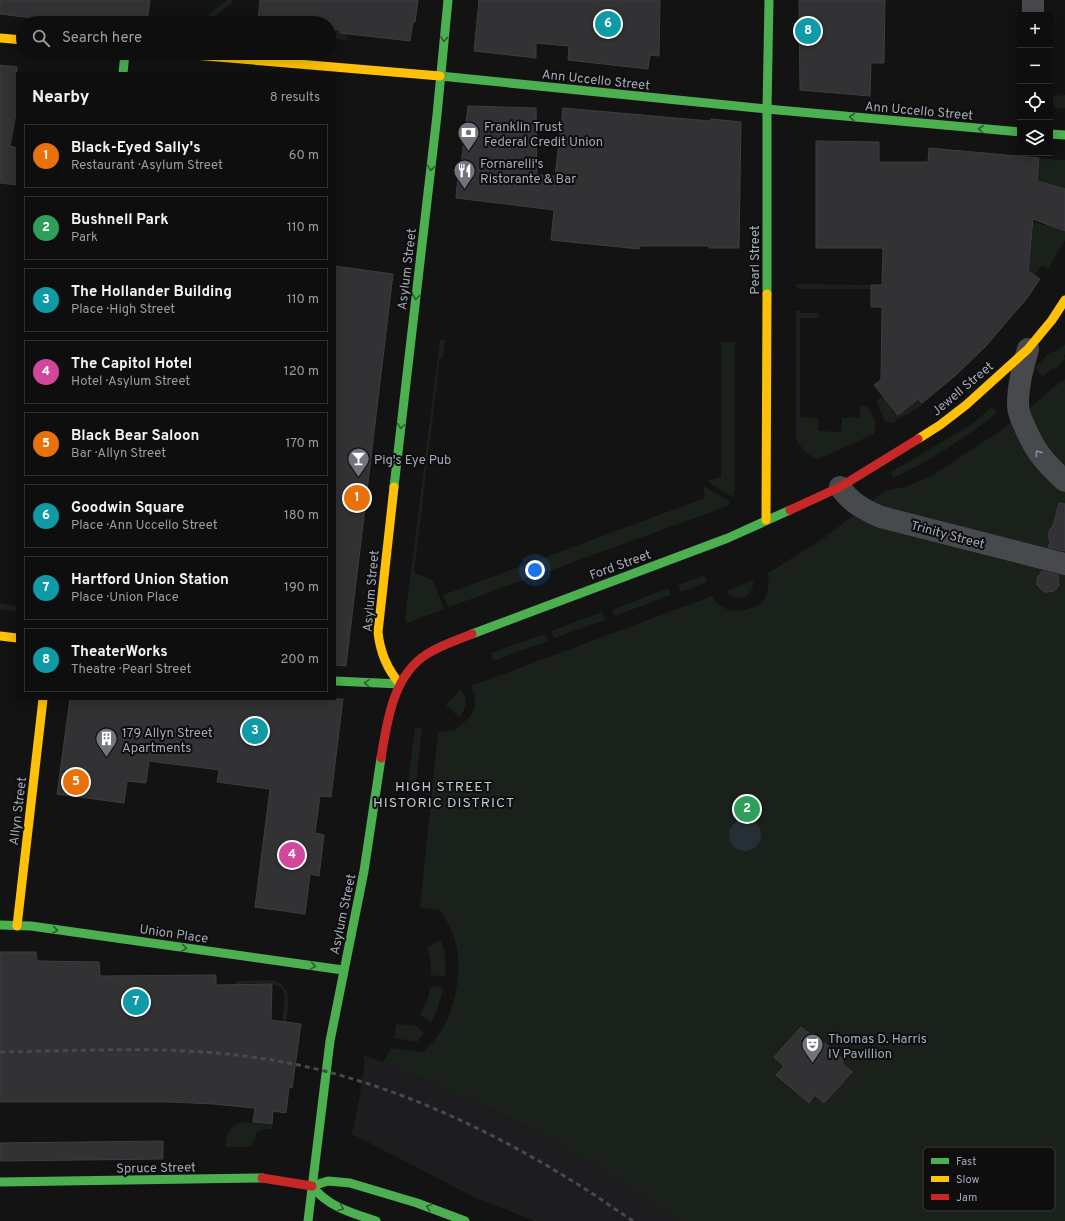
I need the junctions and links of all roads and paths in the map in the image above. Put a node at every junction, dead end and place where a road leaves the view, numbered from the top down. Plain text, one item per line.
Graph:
1 (448, 0) edge
2 (769, 0) edge
3 (1033, 0) edge
4 (1033, 12) edge
5 (0, 38) edge
6 (16, 39) edge
7 (125, 60) edge
8 (252, 60) edge
9 (123, 72) edge
10 (441, 76) junction
11 (767, 109) junction
12 (1017, 132) edge
13 (1053, 134) edge
14 (1065, 136) edge
15 (1065, 300) edge
16 (1028, 349) junction
17 (858, 476) joint
18 (1065, 481) edge
19 (840, 487) junction
20 (766, 520) junction
21 (1065, 564) edge
22 (0, 636) edge
23 (16, 638) edge
24 (336, 680) edge
25 (400, 684) junction
26 (43, 700) edge
27 (0, 925) edge
28 (16, 926) junction
29 (343, 970) junction
30 (0, 1182) edge
31 (312, 1186) junction
32 (308, 1221) edge
33 (376, 1221) edge
34 (465, 1221) edge

1 -> 10 main road, Asylum Street
2 - 11 main road, Pearl Street
3 - 4 street
5 - 6 main road
7 - 9 main road
8 - 10 main road, Ann Uccello Street
10 - 11 main road, Ann Uccello Street
10 -> 25 main road, Asylum Street
12 -> 11 main road, Ann Uccello Street
11 - 20 main road, Pearl Street
13 - 14 main road
15 - 16 main road, Jewell Street
16 - 17 main road, Jewell Street
18 -> 16 street
17 - 19 main road, Ford Street
19 - 20 main road, Ford Street
19 - 21 street, Trinity Street
20 - 25 main road, Ford Street
22 - 23 main road
25 -> 24 main road
25 - 29 main road, Asylum Street
26 - 28 main road, Allyn Street
27 - 28 main road, Union Place
28 -> 29 main road, Union Place
29 - 31 main road, Asylum Street
30 - 31 main road, Spruce Street
31 - 32 main road, Asylum Street
31 -> 33 main road
34 -> 31 main road

